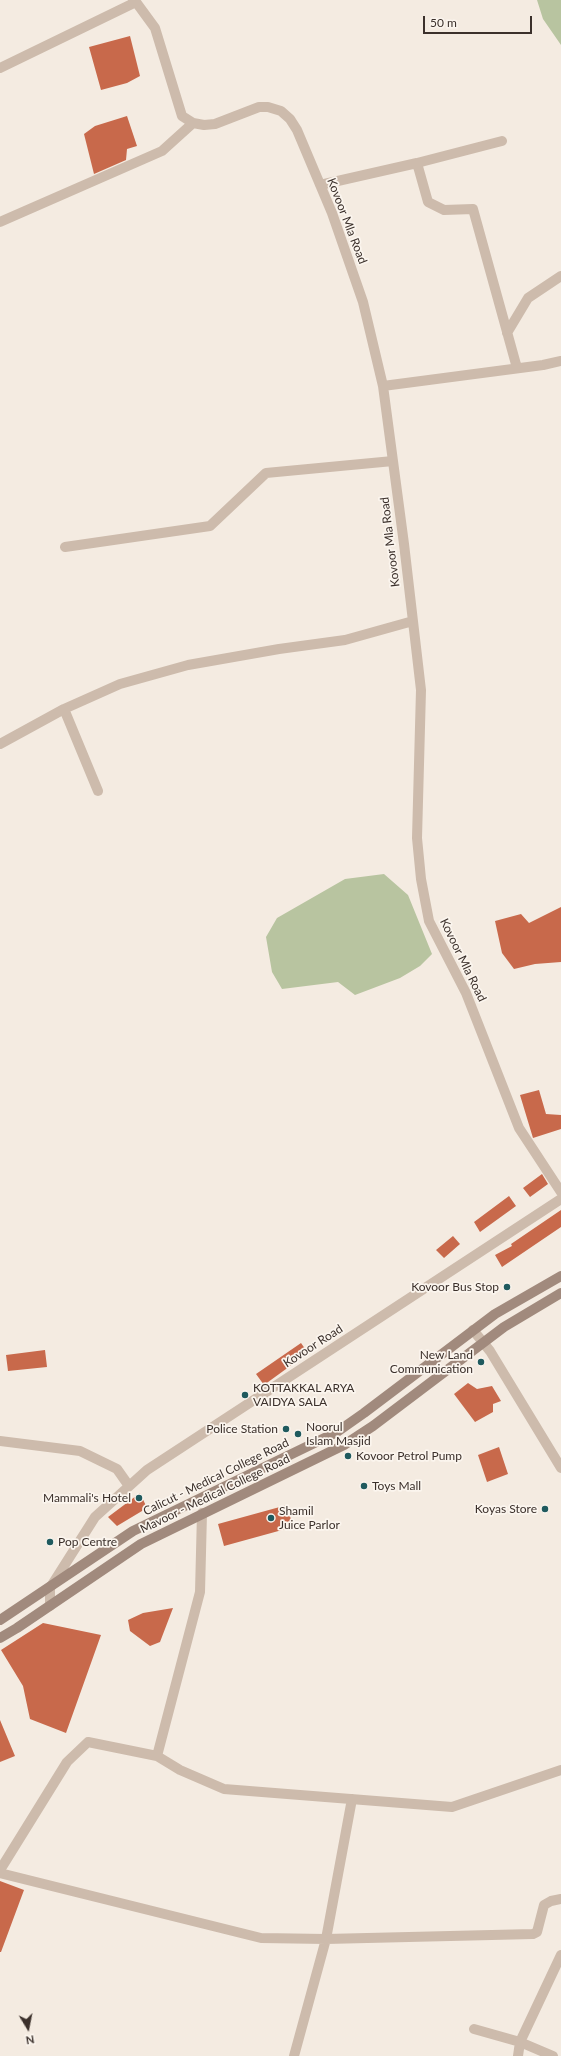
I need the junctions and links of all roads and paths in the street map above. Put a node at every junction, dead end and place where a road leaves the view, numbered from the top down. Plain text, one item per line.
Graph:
1 (134, 1) edge
2 (0, 68) edge
3 (193, 123) junction
4 (502, 141) dead end
5 (417, 163) junction
6 (320, 185) junction
7 (0, 222) edge
8 (561, 276) edge
9 (507, 333) junction
10 (561, 361) edge
11 (517, 368) junction
12 (383, 386) junction
13 (393, 461) junction
14 (65, 547) dead end
15 (412, 621) junction
16 (64, 709) junction
17 (0, 744) edge
18 (98, 791) dead end
19 (561, 1192) edge
20 (561, 1199) edge
21 (561, 1276) edge
22 (561, 1293) edge
23 (474, 1330) junction
24 (482, 1342) junction
25 (412, 1376) junction
26 (421, 1388) junction
27 (0, 1441) edge
28 (561, 1468) edge
29 (129, 1486) junction
30 (202, 1513) junction
31 (50, 1588) junction
32 (50, 1606) junction
33 (0, 1620) edge
34 (0, 1638) edge
35 (157, 1756) junction
36 (561, 1770) edge
37 (352, 1799) junction
38 (0, 1872) edge
39 (561, 1899) edge
40 (326, 1939) junction
41 (561, 1955) edge
42 (474, 2029) dead end
43 (520, 2042) junction
44 (294, 2056) edge
45 (518, 2056) edge
46 (553, 2056) edge

1 - 2 street
1 - 3 street
3 - 6 street, Kovoor Mla Road
3 - 7 street
4 - 5 street
5 - 6 street
5 - 9 street
6 - 12 street, Kovoor Mla Road
8 - 9 street
9 - 11 street
10 - 11 street
11 - 12 street
12 - 13 street, Kovoor Mla Road
13 - 14 street
13 - 15 street, Kovoor Mla Road
15 - 16 street
15 - 19 street, Kovoor Mla Road
16 - 17 street
16 - 18 street
20 - 29 street, Kovoor Road
21 - 23 main road, Calicut - Medical College Road
22 - 24 main road, Mavoor - Medical College Road
23 - 24 street
23 - 25 main road, Calicut - Medical College Road
24 - 26 main road, Mavoor - Medical College Road
24 - 28 street
25 - 26 main road
25 - 31 main road, Calicut - Medical College Road
26 - 30 main road, Mavoor - Medical College Road
27 - 29 street
29 - 31 street, Kovoor Road
30 - 32 main road, Mavoor - Medical College Road
30 - 35 street
31 - 32 street
31 - 33 main road, Calicut - Medical College Road
32 - 34 main road, Mavoor - Medical College Road
35 - 37 street
35 - 38 street
36 - 37 street
37 - 40 street
38 - 40 street
39 - 40 street
40 - 44 street
41 - 43 street
42 - 43 street
43 - 45 street
43 - 46 street

